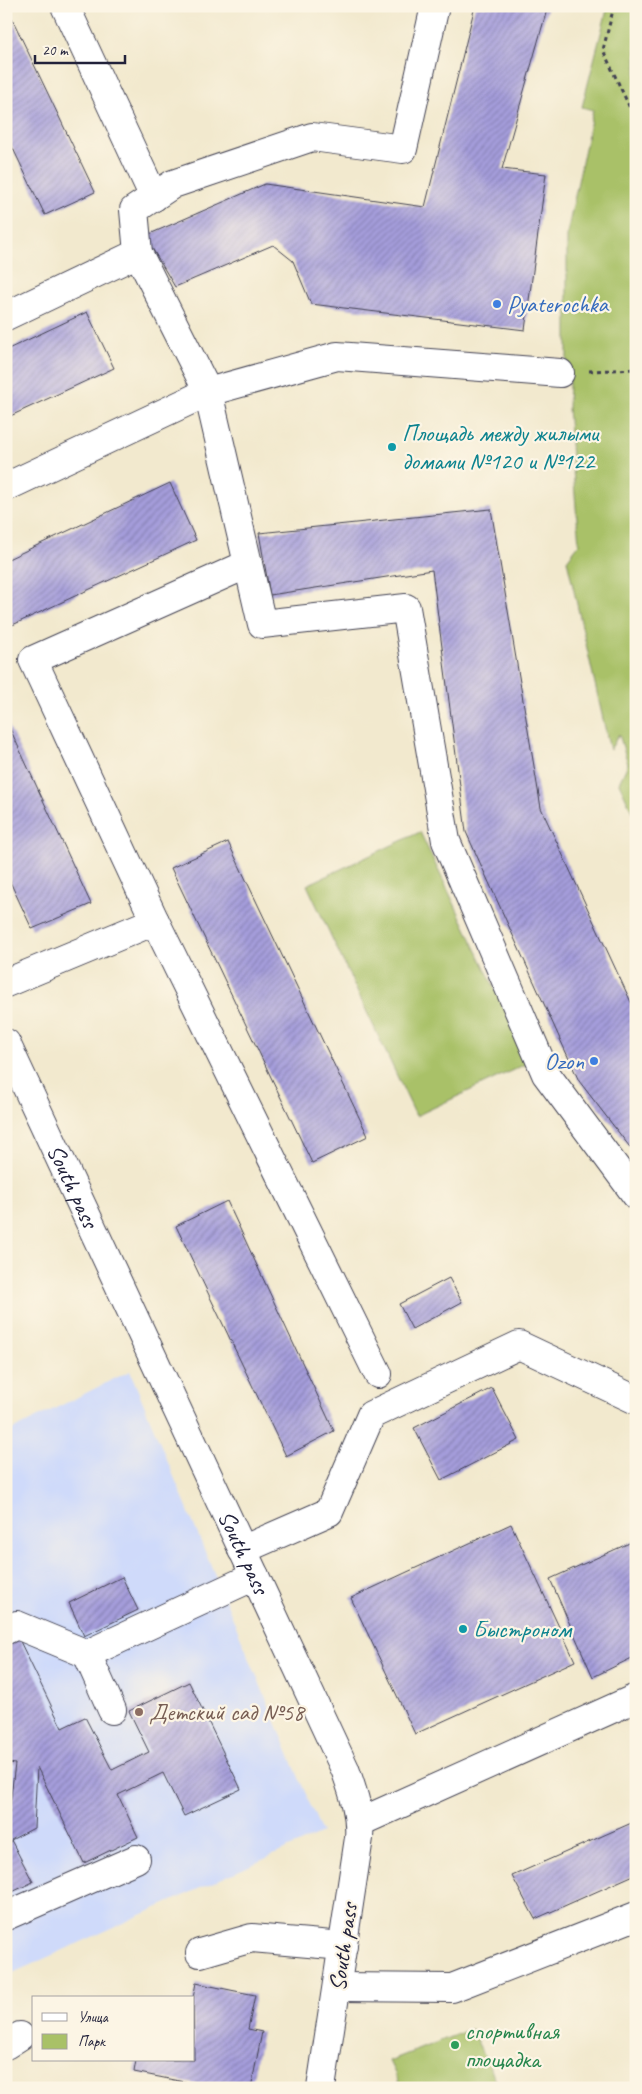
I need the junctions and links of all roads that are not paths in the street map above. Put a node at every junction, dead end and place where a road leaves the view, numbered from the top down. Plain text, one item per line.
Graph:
1 (64, 6) edge
2 (436, 6) edge
3 (154, 198) junction
4 (138, 253) junction
5 (6, 316) edge
6 (560, 373) road end
7 (208, 392) junction
8 (6, 487) edge
9 (248, 564) junction
10 (155, 921) junction
11 (6, 984) edge
12 (6, 1043) edge
13 (636, 1195) edge
14 (378, 1374) dead end
15 (636, 1400) edge
16 (242, 1550) junction
17 (255, 1576) junction
18 (6, 1630) edge
19 (87, 1654) junction
20 (636, 1698) edge
21 (112, 1710) dead end
22 (360, 1822) junction
23 (136, 1859) dead end
24 (6, 1916) edge
25 (636, 1916) edge
26 (342, 1946) junction
27 (200, 1953) dead end
28 (338, 1987) junction
29 (321, 2088) edge

1 - 3 street
2 - 3 street
3 - 4 street
4 - 5 street
4 - 7 street
6 - 7 street
7 - 8 street
7 - 9 street
9 - 10 street
9 - 13 street
10 - 11 street
10 - 14 street
12 - 16 street, South pass
15 - 16 street
16 - 17 street, South pass
17 - 19 street
17 - 22 street, South pass
18 - 19 street
19 - 21 street
20 - 22 street
22 - 26 street, South pass
23 - 24 street
25 - 28 street
26 - 27 street
26 - 28 street, South pass
28 - 29 street, South pass

